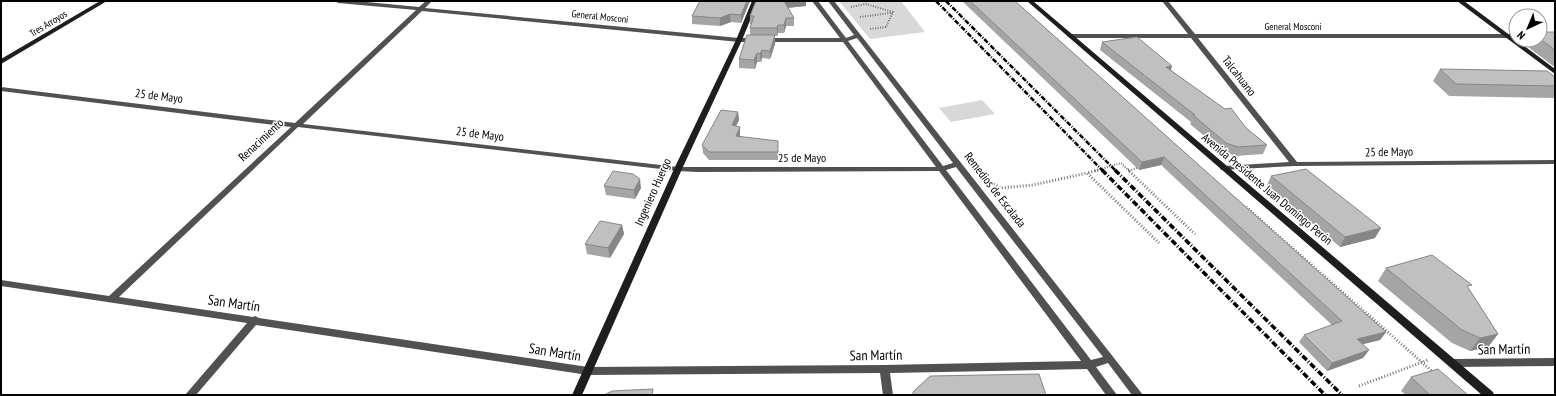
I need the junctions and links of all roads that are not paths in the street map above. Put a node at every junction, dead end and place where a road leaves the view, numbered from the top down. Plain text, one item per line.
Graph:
1 (104, 1) edge
2 (338, 1) edge
3 (429, 1) edge
4 (755, 1) edge
5 (815, 1) edge
6 (831, 1) edge
7 (1030, 1) edge
8 (1166, 1) edge
9 (1460, 1) edge
10 (421, 8) junction
11 (859, 36) junction
12 (1070, 36) junction
13 (1193, 36) junction
14 (1507, 36) junction
15 (738, 40) junction
16 (844, 40) junction
17 (1, 62) edge
18 (1555, 72) edge
19 (1, 89) edge
20 (296, 125) junction
21 (1555, 162) edge
22 (958, 164) junction
23 (1295, 164) junction
24 (1224, 168) junction
25 (678, 169) junction
26 (940, 169) junction
27 (1, 283) edge
28 (111, 299) junction
29 (255, 320) junction
30 (1109, 359) junction
31 (1555, 362) edge
32 (1452, 363) junction
33 (1089, 365) junction
34 (884, 369) junction
35 (588, 371) junction
36 (190, 395) edge
37 (577, 395) edge
38 (888, 395) edge
39 (1112, 395) edge
40 (1138, 395) edge
41 (1489, 395) edge

1 - 17 street, Tres Arroyos
2 - 10 street, General Mosconi
3 - 10 street, Renacimiento
4 - 15 street, Ingeniero Huergo
5 - 16 street
6 - 11 street, Remedios de Escalada
7 - 12 street, Avenida Presidente Juan Domingo Perón
8 - 13 street, Talcahuano
9 - 14 street
10 - 15 street, General Mosconi
10 - 20 street, Renacimiento
11 - 16 street, General Mosconi
11 - 22 street, Remedios de Escalada
12 - 13 street, General Mosconi
12 - 24 street, Avenida Presidente Juan Domingo Perón
13 - 14 street, General Mosconi
13 - 23 street, Talcahuano
14 - 18 street
15 - 16 street, General Mosconi
15 - 25 street, Ingeniero Huergo
16 - 26 street
19 - 20 street, 25 de Mayo
20 - 25 street, 25 de Mayo
20 - 28 street, Renacimiento
21 - 23 street, 25 de Mayo
22 - 26 street, 25 de Mayo
22 - 30 street, Remedios de Escalada
23 - 24 street, 25 de Mayo
24 - 32 street, Avenida Presidente Juan Domingo Perón
25 - 26 street, 25 de Mayo
25 - 35 street, Ingeniero Huergo
26 - 33 street
27 - 28 street, San Martín
28 - 29 street, San Martín
29 - 35 street, San Martín
29 - 36 street
30 - 33 street, San Martín
30 - 40 street, Remedios de Escalada
31 - 32 street, San Martín
32 - 41 street, Avenida Presidente Juan Domingo Perón
33 - 34 street, San Martín
33 - 39 street
34 - 35 street, San Martín
34 - 38 street
35 - 37 street, Ingeniero Huergo

